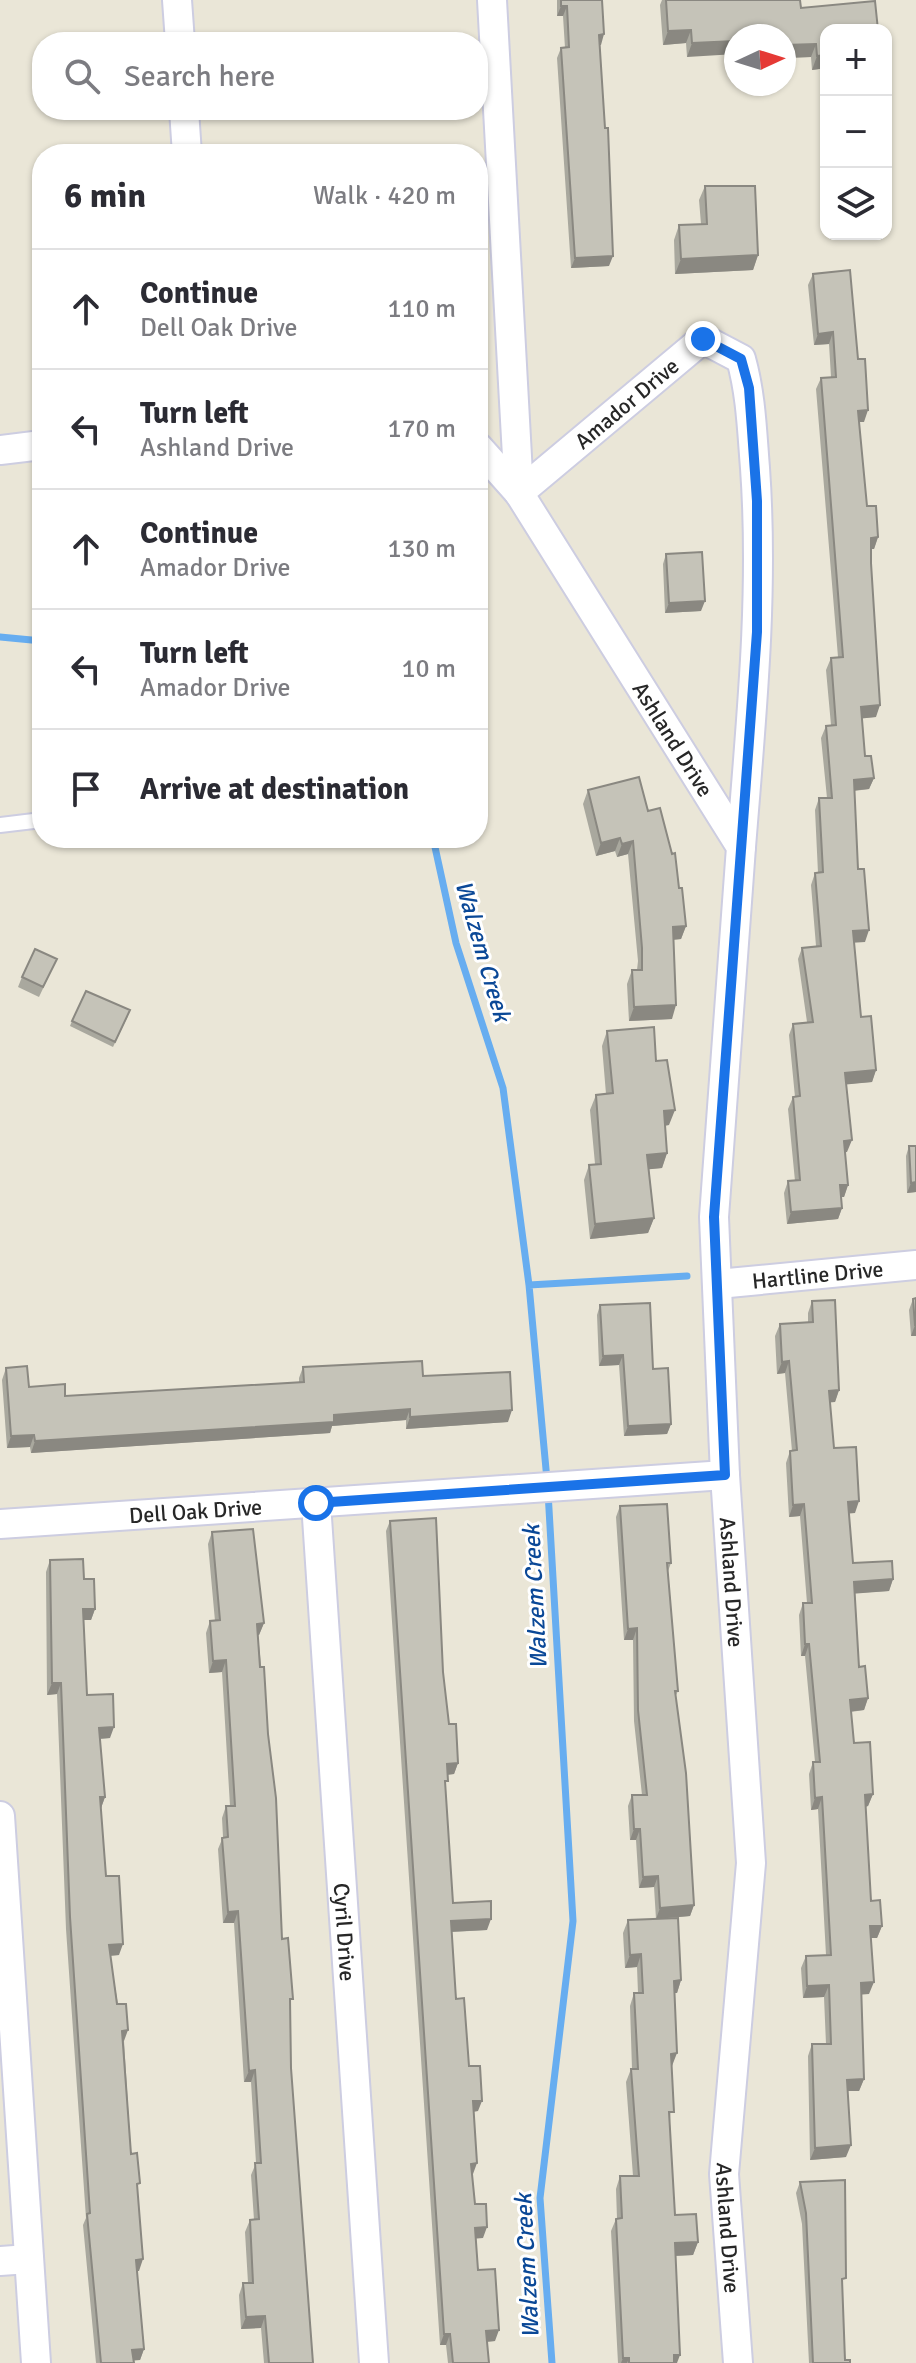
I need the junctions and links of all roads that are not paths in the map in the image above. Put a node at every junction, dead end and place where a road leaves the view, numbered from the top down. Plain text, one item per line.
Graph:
1 (177, 0) edge
2 (492, 0) edge
3 (179, 32) edge
4 (185, 120) edge
5 (186, 144) edge
6 (32, 446) edge
7 (0, 450) edge
8 (488, 458) edge
9 (519, 493) junction
10 (32, 821) edge
11 (0, 825) edge
12 (741, 847) junction
13 (916, 1265) edge
14 (718, 1284) junction
15 (725, 1475) junction
16 (316, 1503) junction
17 (0, 1524) edge
18 (0, 1816) edge
19 (29, 2259) junction
20 (0, 2261) edge
21 (36, 2363) edge
22 (374, 2363) edge
23 (738, 2363) edge

1 - 3 street
2 - 9 street, Ashland Drive
4 - 5 street
6 - 7 street
8 - 9 street
9 - 12 street, Ashland Drive
9 - 12 street, Amador Drive
10 - 11 lane
12 - 14 street, Ashland Drive
13 - 14 street, Hartline Drive
14 - 15 street, Ashland Drive
15 - 16 street, Dell Oak Drive
15 - 23 street, Ashland Drive
16 - 17 street, Dell Oak Drive
16 - 22 street, Cyril Drive
18 - 19 street
19 - 20 street
19 - 21 street

